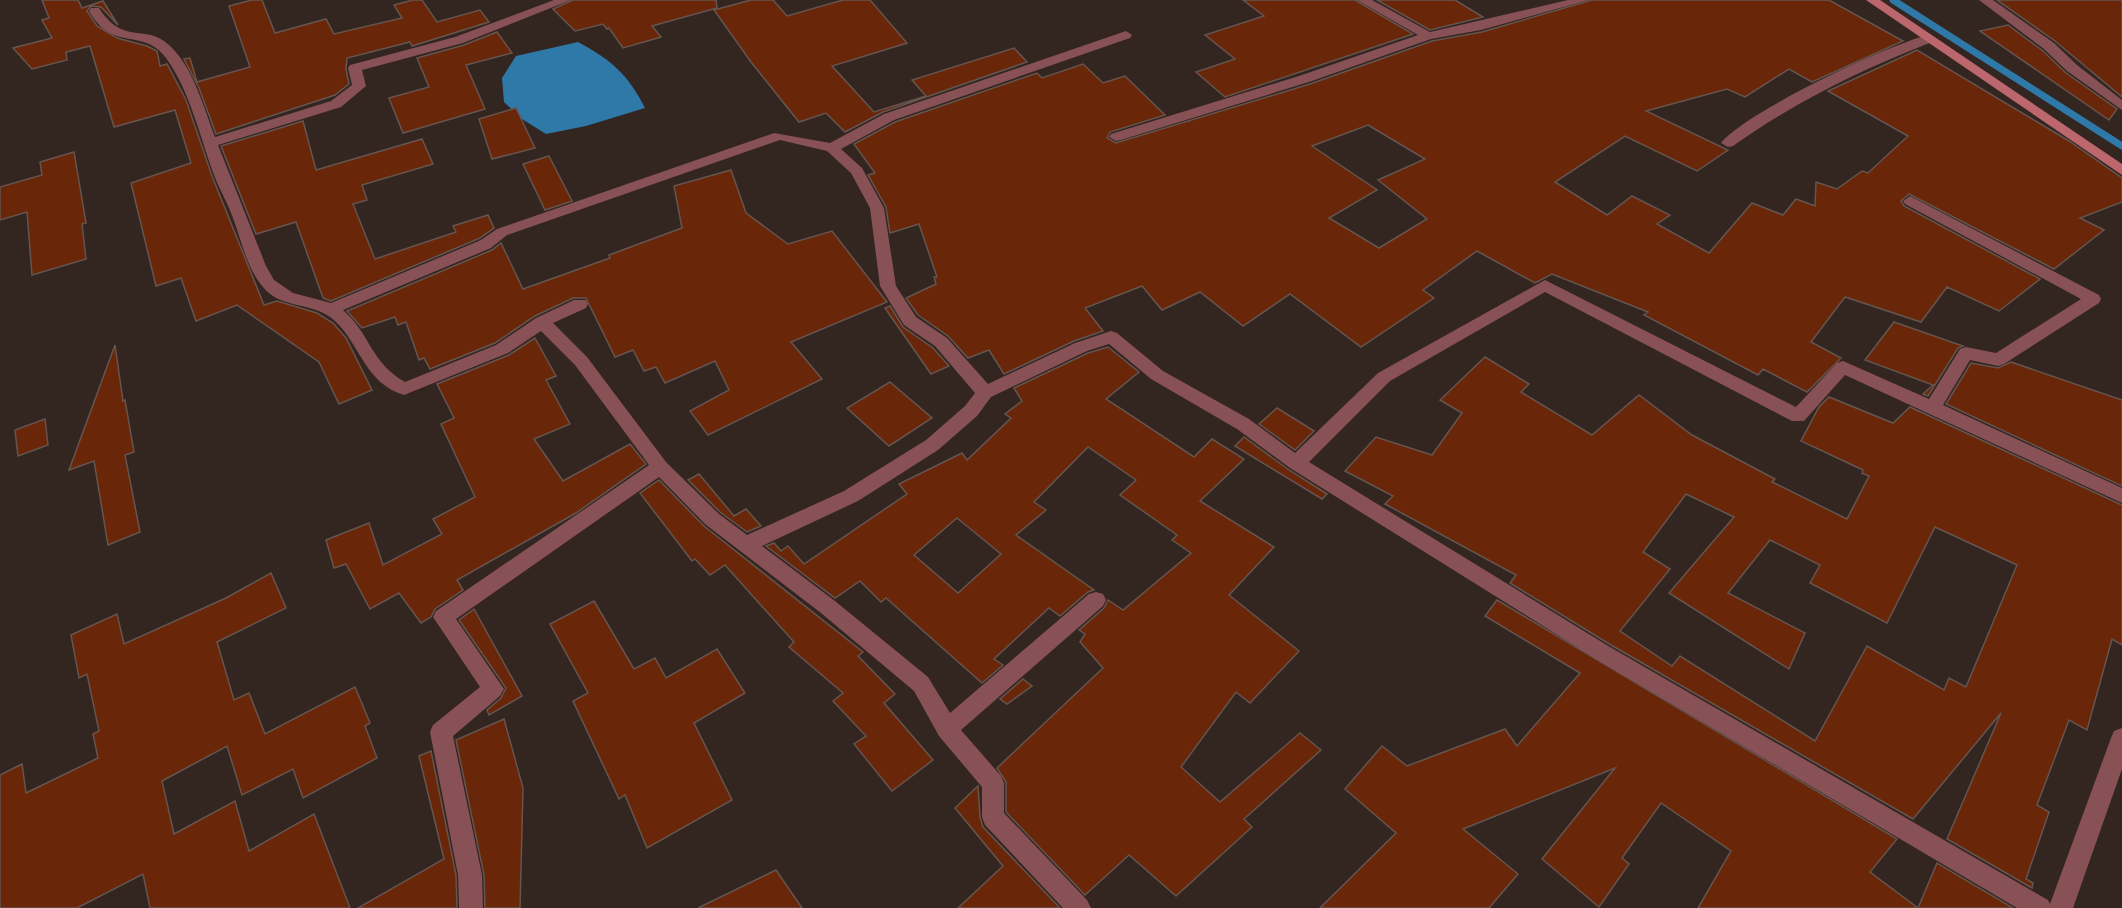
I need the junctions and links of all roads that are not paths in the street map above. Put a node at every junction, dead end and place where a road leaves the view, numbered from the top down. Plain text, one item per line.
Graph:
1 (564, 0) edge
2 (1364, 0) edge
3 (1583, 0) edge
4 (1872, 0) edge
5 (1985, 0) edge
6 (95, 11) dead end
7 (1126, 35) dead end
8 (1428, 36) junction
9 (1928, 39) junction
10 (2121, 104) edge
11 (1116, 137) dead end
12 (1728, 142) dead end
13 (211, 143) junction
14 (832, 148) junction
15 (2119, 165) edge
16 (1910, 201) dead end
17 (580, 304) dead end
18 (331, 309) junction
19 (542, 322) junction
20 (985, 393) junction
21 (1932, 408) junction
22 (1296, 464) junction
23 (660, 467) junction
24 (2122, 496) edge
25 (745, 545) junction
26 (1096, 600) dead end
27 (946, 729) junction
28 (2122, 738) edge
29 (471, 908) edge
30 (1078, 908) edge
31 (2040, 908) edge
32 (2061, 908) edge

1 - 13 street
2 - 8 street
3 - 8 street
4 - 9 main road
5 - 10 street
6 - 13 street
7 - 14 street
8 - 11 street
9 - 12 street
9 - 15 main road
13 - 18 street
14 - 18 street
14 - 20 street
16 - 21 street
17 - 19 street
18 - 19 street
19 - 23 street
20 - 22 street
20 - 25 street
21 - 22 street
21 - 24 street
22 - 31 street
23 - 25 street
23 - 29 street
25 - 27 street
26 - 27 street
27 - 30 street
28 - 32 street

